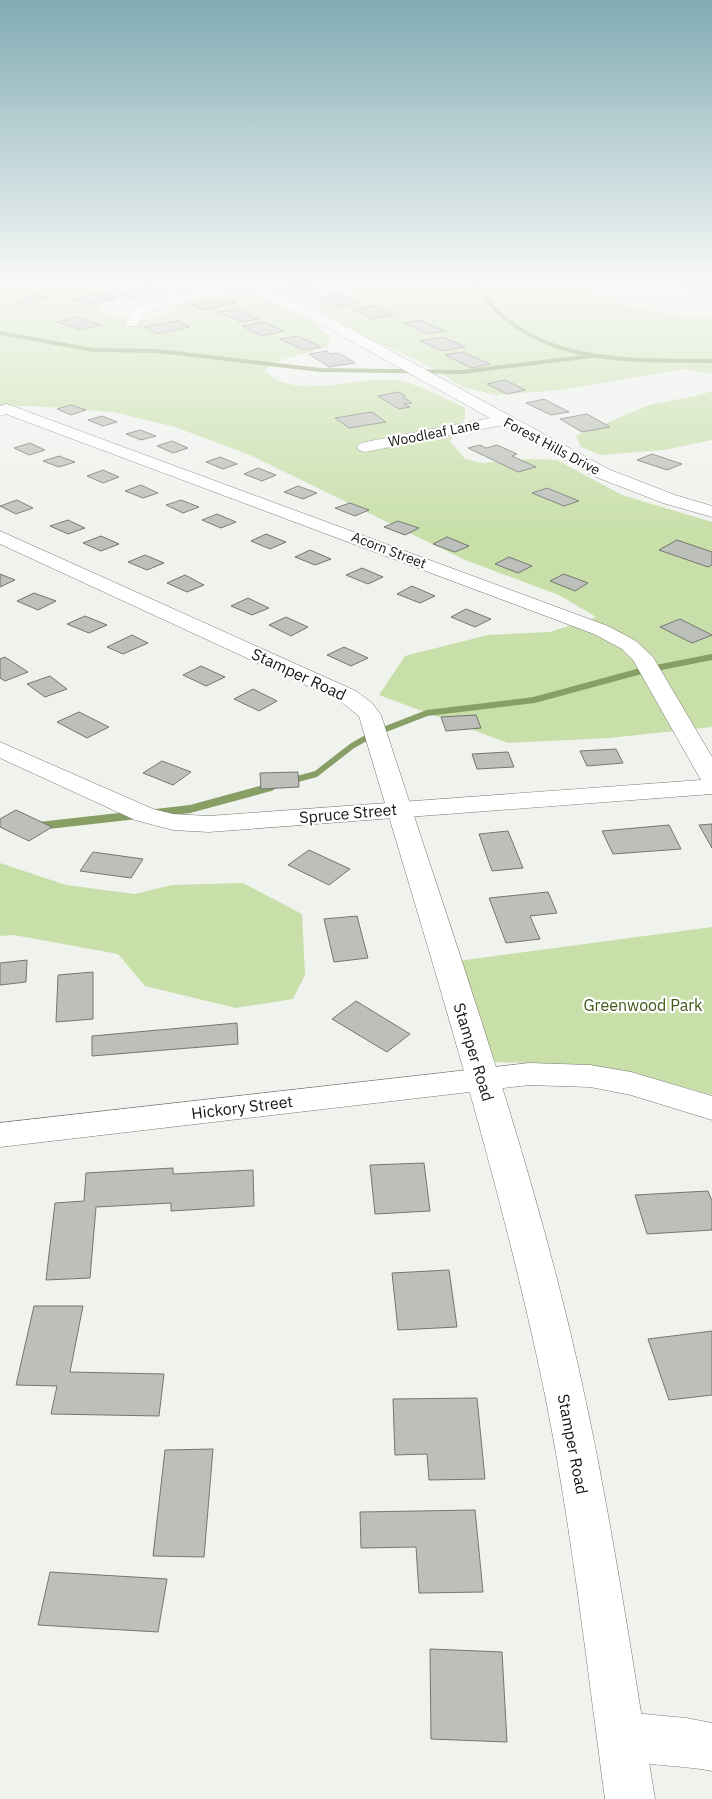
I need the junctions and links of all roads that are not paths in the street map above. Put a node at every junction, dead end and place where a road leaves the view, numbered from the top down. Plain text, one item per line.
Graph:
1 (407, 366) edge
2 (0, 411) edge
3 (504, 420) junction
4 (365, 447) dead end
5 (712, 512) edge
6 (0, 537) edge
7 (0, 748) edge
8 (712, 778) edge
9 (712, 787) edge
10 (399, 809) junction
11 (483, 1079) junction
12 (712, 1108) edge
13 (0, 1135) edge
14 (622, 1736) junction
15 (712, 1747) edge
16 (630, 1799) edge

1 - 3 street, Forest Hills Drive
2 - 8 street, Acorn Street
3 - 4 street, Woodleaf Lane
3 - 5 street, Forest Hills Drive
6 - 10 street, Stamper Road
7 - 10 street, Spruce Street
9 - 10 street, Spruce Street
10 - 11 street, Stamper Road
11 - 12 street, Hickory Street
11 - 13 street, Hickory Street
11 - 14 street, Stamper Road
14 - 15 street
14 - 16 street, Stamper Road

